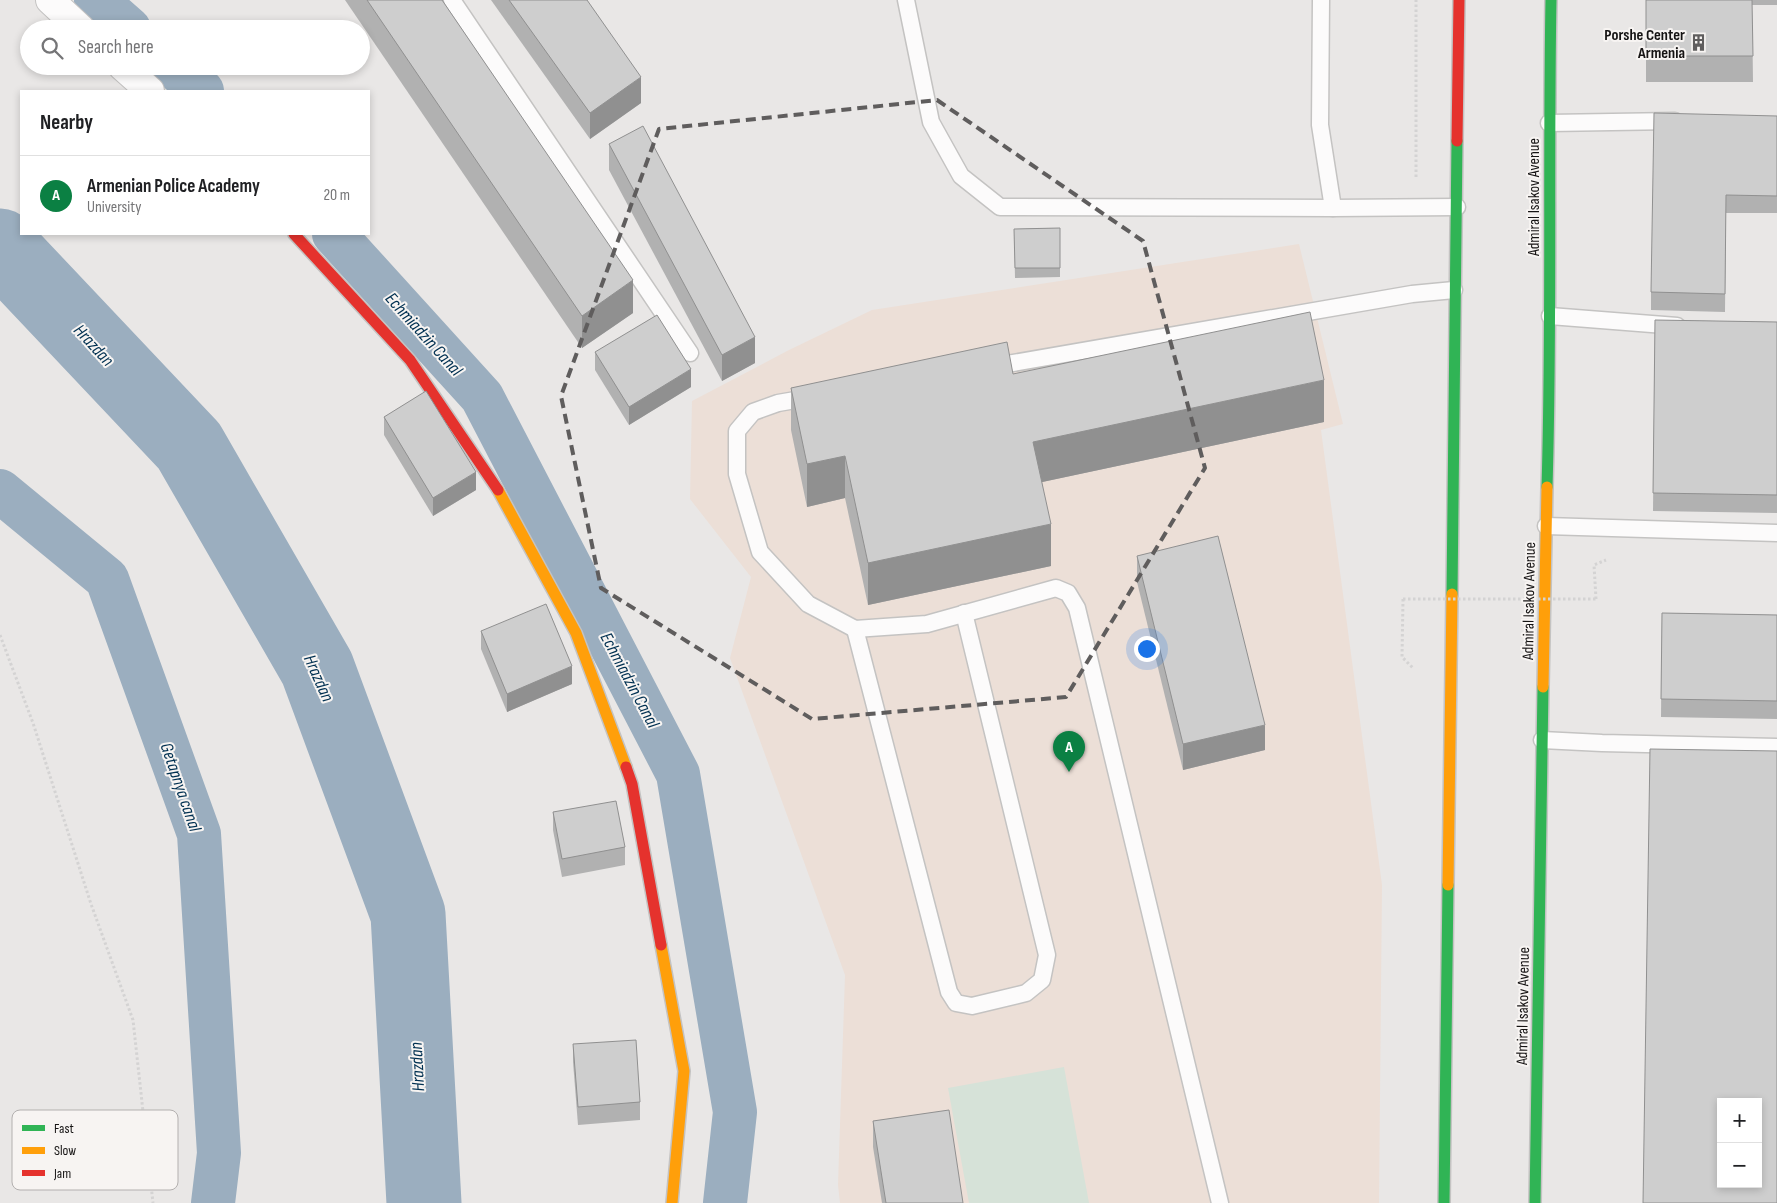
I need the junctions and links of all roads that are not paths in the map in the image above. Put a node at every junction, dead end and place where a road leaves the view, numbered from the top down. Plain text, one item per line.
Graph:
1 (50, 0) edge
2 (452, 0) edge
3 (906, 0) edge
4 (1321, 0) edge
5 (1459, 0) edge
6 (1551, 0) edge
7 (71, 20) edge
8 (132, 75) edge
9 (149, 90) edge
10 (1687, 120) edge
11 (1549, 123) junction
12 (1456, 207) junction
13 (1334, 208) junction
14 (295, 235) edge
15 (1454, 290) junction
16 (1550, 316) junction
17 (1692, 327) edge
18 (690, 353) dead end
19 (973, 370) edge
20 (826, 395) edge
21 (1546, 526) junction
22 (1777, 533) edge
23 (964, 613) junction
24 (855, 630) junction
25 (1542, 740) junction
26 (1777, 747) edge
27 (672, 1203) edge
28 (1220, 1203) edge
29 (1444, 1203) edge
30 (1535, 1203) edge

1 - 7 street
2 - 18 lane
3 - 13 lane
4 - 13 lane
5 - 12 main road
6 - 11 main road, Admiral Isakov Avenue
8 - 9 street
10 - 11 lane
11 - 16 main road, Admiral Isakov Avenue
12 - 13 lane
12 - 15 main road
14 - 27 main road
15 - 19 lane
15 - 29 main road
16 - 17 lane
16 - 21 main road, Admiral Isakov Avenue
20 - 24 lane
21 - 22 lane
21 - 25 main road, Admiral Isakov Avenue
23 - 24 lane
23 - 24 lane
23 - 28 lane
25 - 26 lane
25 - 30 main road, Admiral Isakov Avenue

